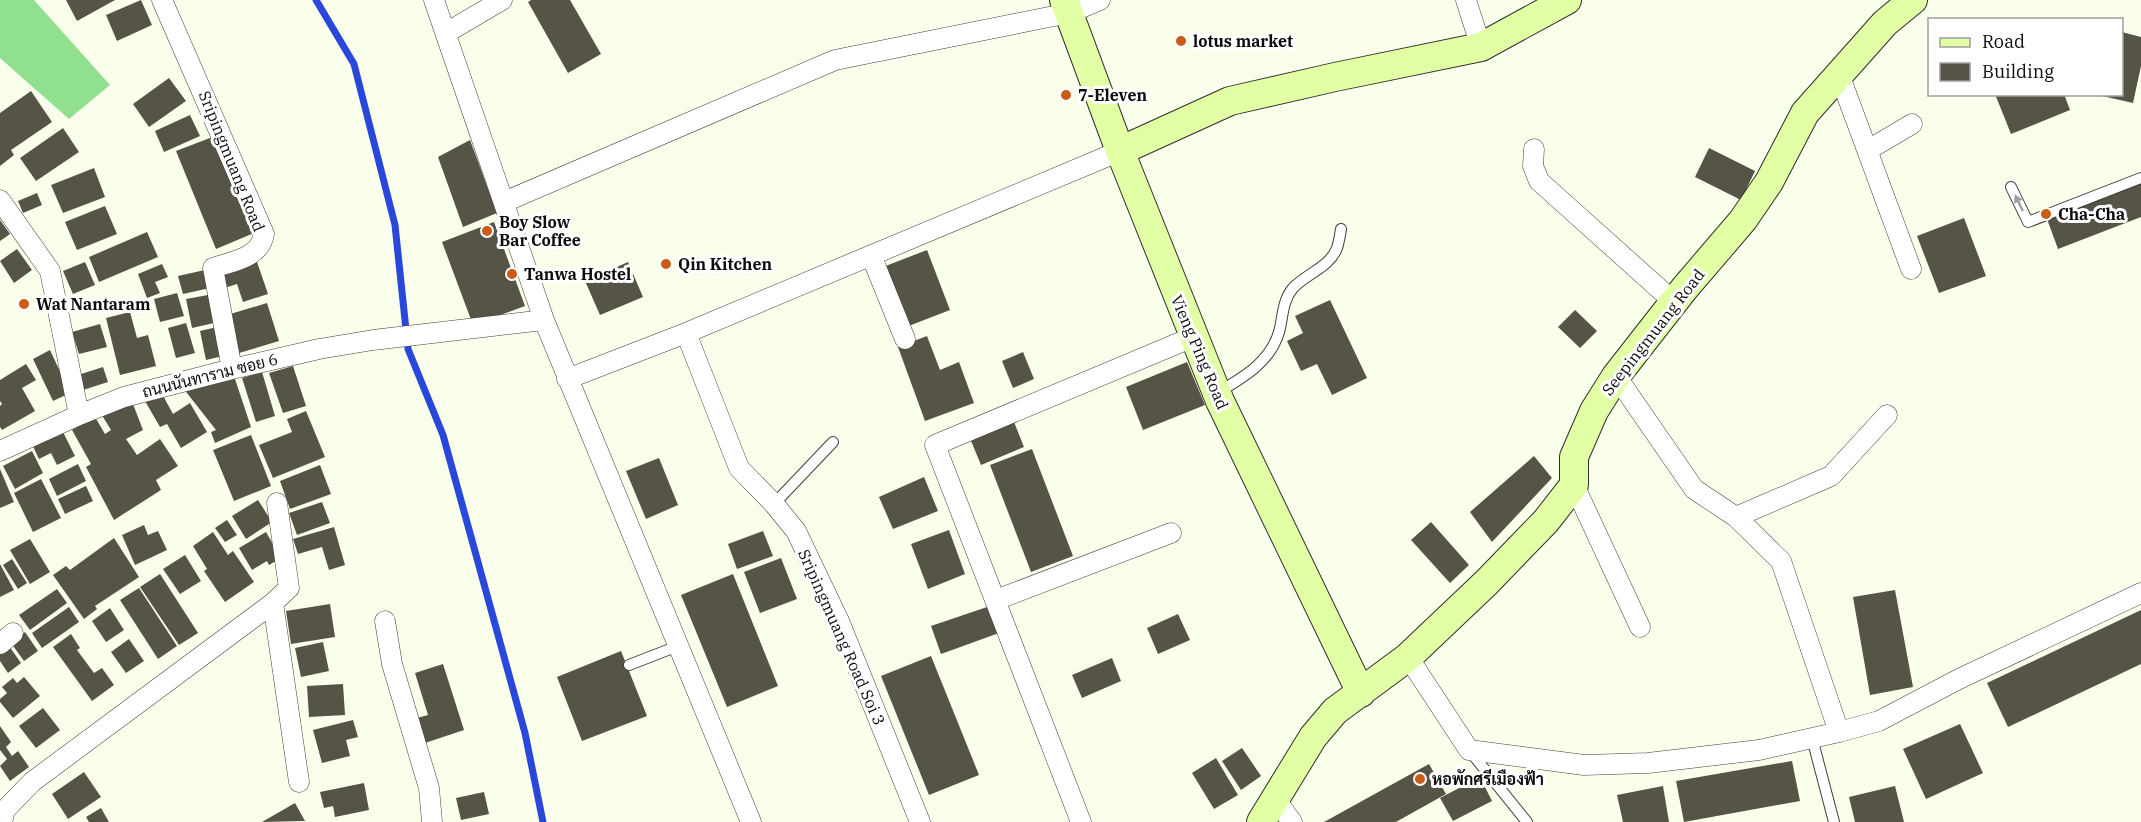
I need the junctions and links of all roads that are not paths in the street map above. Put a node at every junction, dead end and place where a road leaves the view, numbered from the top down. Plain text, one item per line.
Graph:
1 (162, 0) edge
2 (434, 0) edge
3 (502, 0) edge
4 (1100, 0) edge
5 (1466, 0) edge
6 (1567, 0) edge
7 (1913, 0) edge
8 (1066, 6) edge
9 (446, 33) junction
10 (1481, 47) junction
11 (1839, 74) junction
12 (1912, 124) dead end
13 (1534, 149) dead end
14 (1868, 150) junction
15 (1120, 151) junction
16 (2141, 178) edge
17 (2011, 187) dead end
18 (0, 200) edge
19 (504, 202) junction
20 (1341, 229) dead end
21 (872, 255) junction
22 (1911, 269) dead end
23 (1674, 302) junction
24 (544, 320) junction
25 (686, 333) junction
26 (1193, 337) junction
27 (905, 339) dead end
28 (232, 369) junction
29 (1616, 376) junction
30 (567, 379) junction
31 (1217, 394) junction
32 (1887, 414) dead end
33 (79, 415) junction
34 (833, 442) dead end
35 (0, 451) edge
36 (1574, 485) junction
37 (277, 503) dead end
38 (774, 504) junction
39 (1736, 517) junction
40 (1171, 533) dead end
41 (2141, 593) edge
42 (996, 600) junction
43 (273, 603) junction
44 (385, 621) dead end
45 (1640, 627) dead end
46 (678, 646) junction
47 (1407, 657) junction
48 (629, 665) dead end
49 (1362, 693) junction
50 (1839, 732) junction
51 (1812, 738) junction
52 (1469, 750) junction
53 (299, 782) dead end
54 (1268, 811) edge
55 (2, 822) edge
56 (432, 822) edge
57 (751, 822) edge
58 (920, 822) edge
59 (1081, 822) edge
60 (1292, 822) edge
61 (1527, 822) edge
62 (1833, 822) edge

1 - 28 street, Sripingmuang Road
2 - 9 street
3 - 9 street
4 - 8 street
5 - 10 street
6 - 10 street
7 - 11 street, Seepingmuang Road
8 - 15 street, Vieng Ping Road
8 - 19 street
9 - 19 street
10 - 15 street
11 - 14 street
11 - 23 street, Seepingmuang Road
12 - 14 street
13 - 23 street
14 - 22 street
15 - 21 street
15 - 26 street, Vieng Ping Road
16 -> 17 lane
18 - 33 street
19 - 24 street
20 - 31 lane
21 - 25 street
21 - 27 street
23 - 29 street, Seepingmuang Road
24 - 28 street, ถนนนันทาราม ซอย 6
24 - 30 street
25 - 30 street
25 - 38 street, Sripingmuang Road Soi 3
26 - 31 street, Vieng Ping Road
26 - 42 street
28 - 33 street, ถนนนันทาราม ซอย 6
29 - 36 street, Seepingmuang Road
29 - 39 street
30 - 46 street
31 - 49 street, Vieng Ping Road
32 - 39 street
33 - 35 street, ถนนนันทาราม ซอย 6
34 - 38 lane
36 - 45 street
36 - 47 street
37 - 43 street
38 - 58 street, Sripingmuang Road Soi 3
39 - 50 street
40 - 42 street
41 - 50 street
42 - 59 street
43 - 53 street
43 - 55 street
44 - 56 street
46 - 48 lane
46 - 57 street
47 - 49 street
47 - 52 street
49 - 54 street
50 - 51 street
51 - 52 street
51 - 62 lane
52 - 61 lane
54 - 60 street

